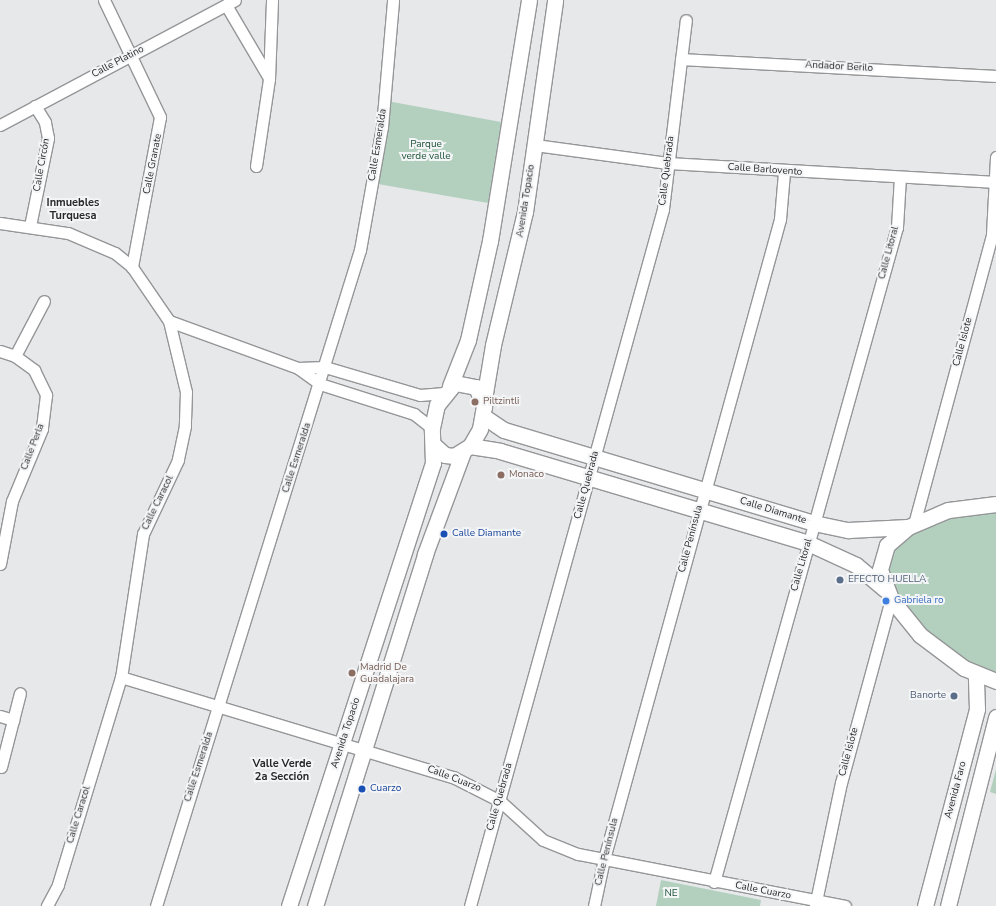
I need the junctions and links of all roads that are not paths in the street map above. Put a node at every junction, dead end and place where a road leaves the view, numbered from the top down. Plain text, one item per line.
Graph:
1 (104, 0) edge
2 (272, 0) edge
3 (393, 0) edge
4 (529, 0) edge
5 (555, 0) edge
6 (231, 2) edge
7 (686, 20) dead end
8 (132, 55) junction
9 (681, 59) junction
10 (996, 76) edge
11 (269, 79) junction
12 (35, 106) junction
13 (0, 125) edge
14 (535, 145) junction
15 (996, 157) edge
16 (668, 163) junction
17 (256, 166) dead end
18 (784, 172) junction
19 (900, 177) junction
20 (995, 182) edge
21 (0, 223) edge
22 (30, 226) junction
23 (132, 267) junction
24 (44, 301) dead end
25 (169, 321) junction
26 (0, 351) edge
27 (15, 356) junction
28 (298, 368) junction
29 (325, 368) junction
30 (320, 384) junction
31 (447, 390) junction
32 (484, 399) junction
33 (483, 416) junction
34 (432, 428) junction
35 (434, 445) junction
36 (467, 449) junction
37 (595, 456) junction
38 (590, 477) junction
39 (704, 490) junction
40 (996, 504) edge
41 (698, 511) junction
42 (814, 523) junction
43 (911, 525) junction
44 (808, 543) junction
45 (0, 564) edge
46 (888, 594) junction
47 (976, 674) junction
48 (121, 677) junction
49 (996, 681) edge
50 (20, 693) dead end
51 (219, 705) junction
52 (0, 716) edge
53 (996, 717) edge
54 (13, 720) junction
55 (343, 743) junction
56 (364, 748) junction
57 (1, 767) dead end
58 (500, 801) junction
59 (604, 859) junction
60 (714, 882) junction
61 (815, 903) edge
62 (47, 906) edge
63 (156, 906) edge
64 (289, 906) edge
65 (315, 906) edge
66 (470, 906) edge
67 (594, 906) edge
68 (845, 906) edge
69 (925, 906) edge
70 (948, 906) edge

1 - 8 street, Calle Granate
2 - 11 street
3 - 29 street, Calle Esmeralda
4 - 31 street
5 - 14 street, Avenida Topacio
6 - 8 street, Calle Platino
6 - 11 street
7 - 9 street, Calle Quebrada
8 - 12 street, Calle Platino
8 - 23 street, Calle Granate
9 - 10 street, Andador Berilo
9 - 16 street, Calle Quebrada
11 - 17 street
12 - 13 street, Calle Platino
12 - 22 street, Calle Circón
14 - 16 street, Calle Barlovento
14 - 32 street, Avenida Topacio
15 - 20 street, Calle Islote
16 - 18 street, Calle Barlovento
16 - 37 street, Calle Quebrada
18 - 19 street, Calle Barlovento
18 - 39 street, Calle Península
19 - 20 street, Calle Barlovento
19 - 42 street, Calle Litoral
20 - 43 street, Calle Islote
21 - 22 street, Calle Caracol
22 - 23 street, Calle Caracol
23 - 25 street, Calle Caracol
24 - 27 street
25 - 28 street
25 - 48 street, Calle Caracol
26 - 27 street, Calle Perla
27 - 45 street, Calle Perla
28 - 29 street
28 - 30 street
29 - 30 street, Calle Esmeralda
29 - 31 street
30 - 34 street
30 - 51 street, Calle Esmeralda
31 - 32 street
31 - 34 street
32 - 33 street
33 - 36 street
33 - 37 street, Calle Diamante
34 - 35 street
35 - 36 street
35 - 55 street, Avenida Topacio
36 - 38 street, Calle Diamante
36 - 56 street
37 - 38 street, Calle Quebrada
37 - 39 street, Calle Diamante
38 - 41 street, Calle Diamante
38 - 58 street, Calle Quebrada
39 - 41 street, Calle Península
39 - 42 street, Calle Diamante
40 - 43 street
41 - 44 street, Calle Diamante
41 - 59 street, Calle Península
42 - 43 street, Calle Diamante
42 - 44 street, Calle Litoral
43 - 46 street
44 - 46 street, Calle Diamante
44 - 60 street, Calle Litoral
46 - 47 street, Calle Diamante
46 - 61 street, Calle Islote
47 - 49 street, Calle Diamante
47 - 69 street, Avenida Faro
48 - 51 street, Calle Cuarzo
48 - 62 street, Calle Caracol
50 - 54 street
51 - 55 street, Calle Cuarzo
51 - 63 street, Calle Esmeralda
52 - 54 street
53 - 70 street, Avenida Faro
54 - 57 street
55 - 56 street, Calle Cuarzo
55 - 64 street, Avenida Topacio
56 - 58 street, Calle Cuarzo
56 - 65 street
58 - 59 street, Calle Cuarzo
58 - 66 street, Calle Quebrada
59 - 60 street, Calle Cuarzo
59 - 67 street, Calle Península
60 - 61 street, Calle Cuarzo
61 - 68 street, Calle Cuarzo

